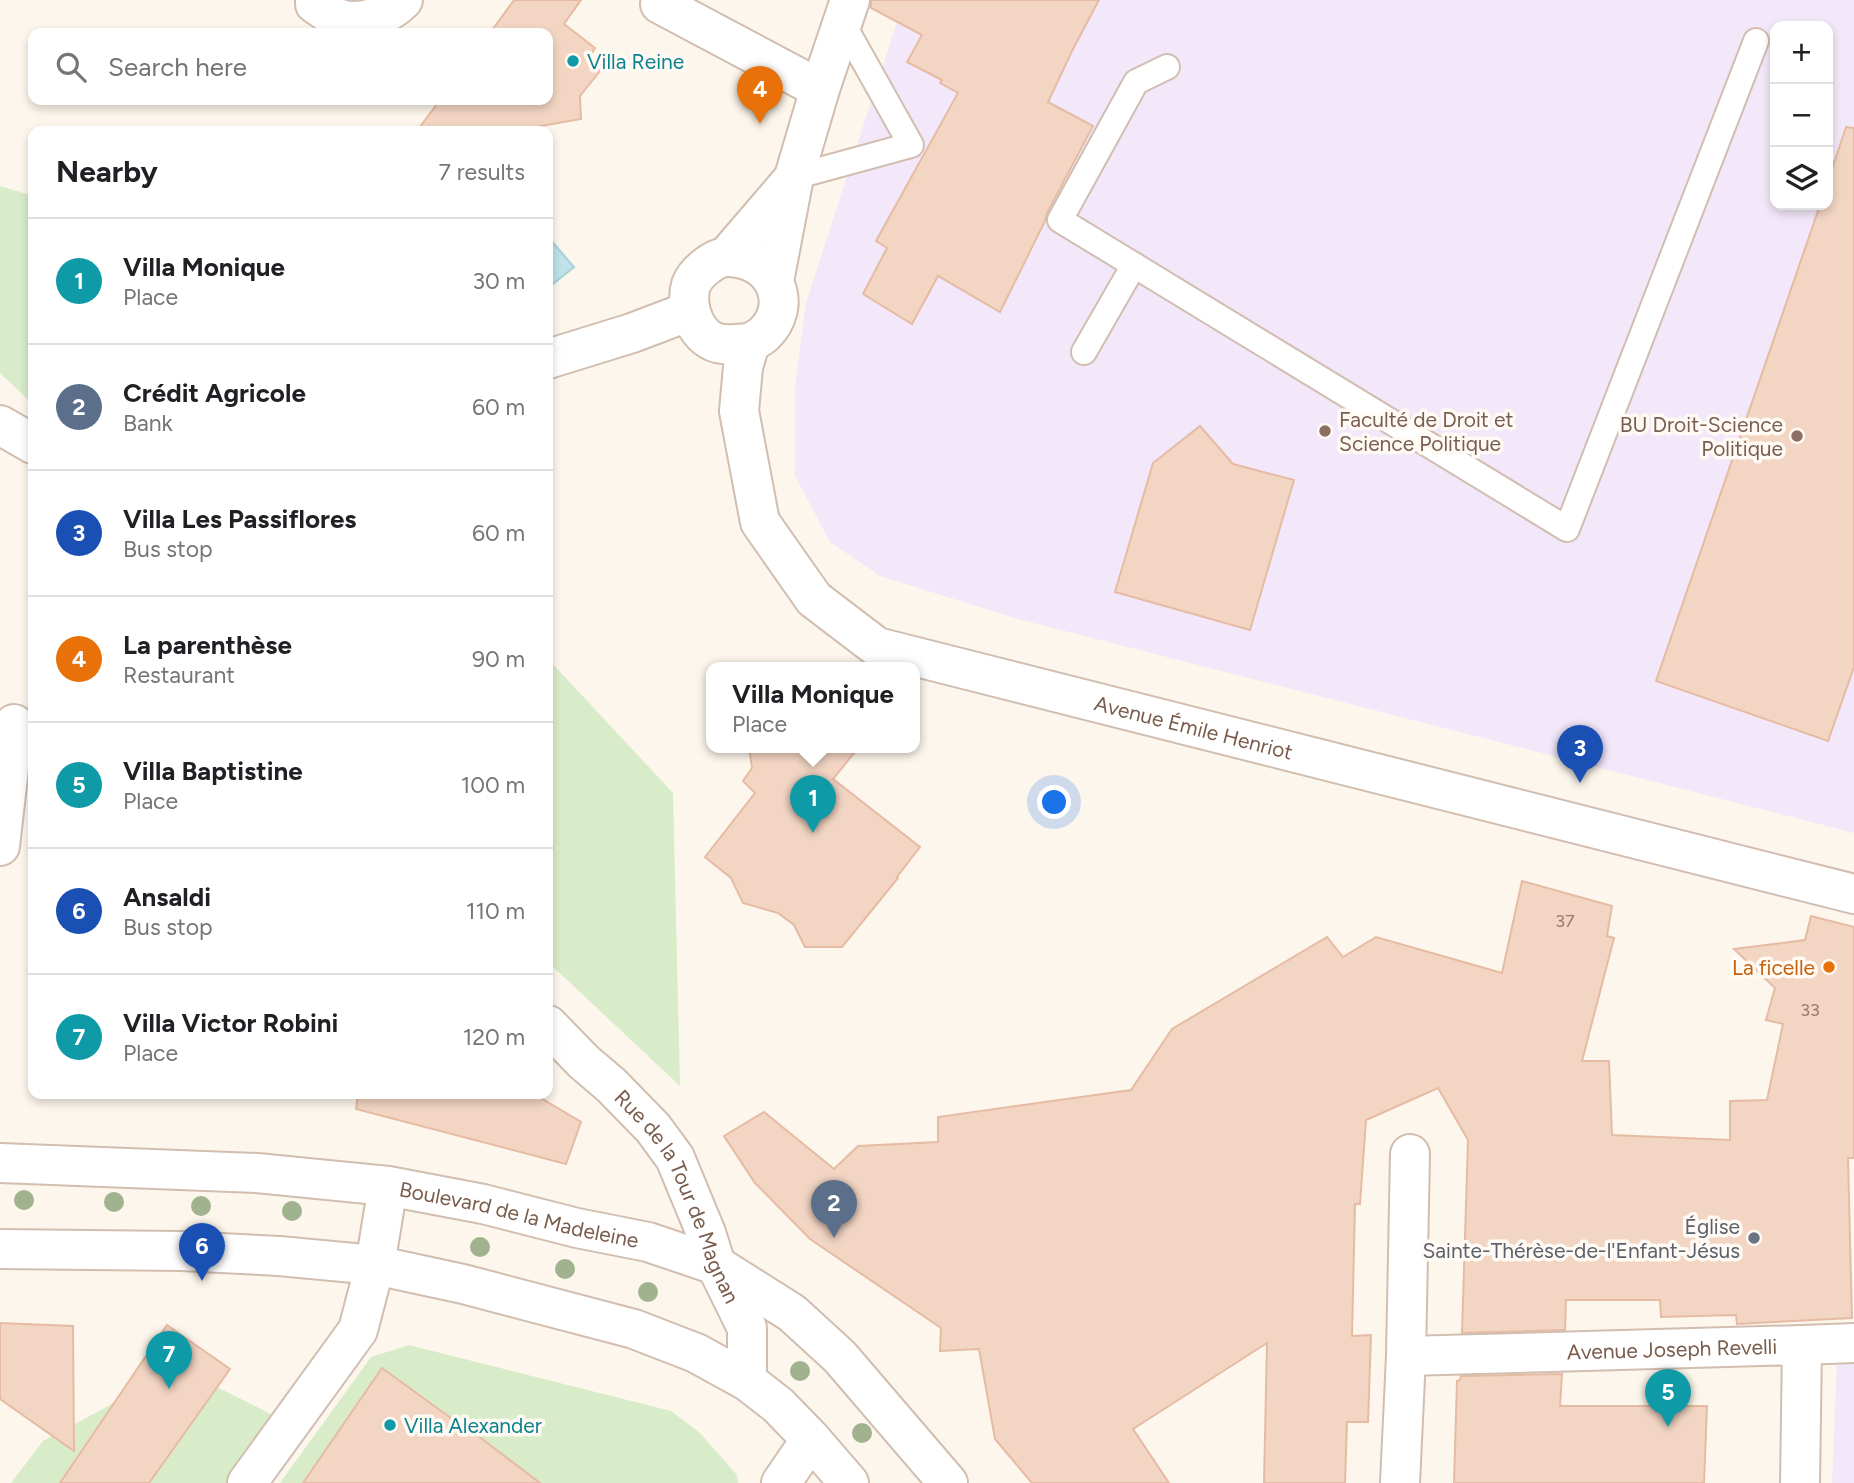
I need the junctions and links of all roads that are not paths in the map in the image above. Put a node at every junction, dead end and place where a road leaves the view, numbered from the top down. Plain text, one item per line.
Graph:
1 (315, 0) edge
2 (403, 0) edge
3 (660, 4) dead end
4 (846, 11) edge
5 (1756, 41) dead end
6 (1167, 67) dead end
7 (820, 89) junction
8 (794, 177) junction
9 (727, 256) junction
10 (1134, 265) junction
11 (774, 281) junction
12 (690, 312) junction
13 (750, 343) junction
14 (1084, 352) dead end
15 (553, 357) edge
16 (0, 425) edge
17 (28, 441) edge
18 (16, 728) edge
19 (0, 846) edge
20 (1854, 894) edge
21 (553, 1035) edge
22 (566, 1062) edge
23 (1410, 1154) dead end
24 (0, 1163) edge
25 (388, 1186) junction
26 (0, 1249) edge
27 (375, 1265) junction
28 (716, 1265) junction
29 (1854, 1343) edge
30 (1802, 1345) junction
31 (1406, 1356) junction
32 (747, 1381) junction
33 (811, 1439) junction
34 (247, 1483) edge
35 (781, 1483) edge
36 (849, 1483) edge
37 (948, 1483) edge
38 (1400, 1483) edge
39 (1800, 1483) edge

1 - 2 street
3 - 7 street
4 - 7 street
4 - 8 lane
5 - 10 lane
6 - 10 lane
7 - 8 street
8 - 9 street
8 - 11 street
9 - 11 street
9 - 12 street
10 - 14 lane
11 - 13 street
12 - 13 street
12 - 15 street
13 - 20 street, Avenue Émile Henriot
16 - 17 street
18 - 19 street
21 - 22 street, Rue de la Tour de Magnan
22 - 28 street, Rue de la Tour de Magnan
23 - 31 street
24 - 25 street, Boulevard de la Madeleine
25 - 27 street
25 - 28 street, Boulevard de la Madeleine
26 - 27 street
27 - 32 street
27 - 34 street
28 - 32 street, Rue de la Tour de Magnan
28 - 37 street, Boulevard de la Madeleine
29 - 30 street
30 - 31 street, Avenue Joseph Revelli
30 - 39 street, Avenue Joseph Revelli
31 - 38 street
32 - 33 street
33 - 35 street
33 - 36 street

